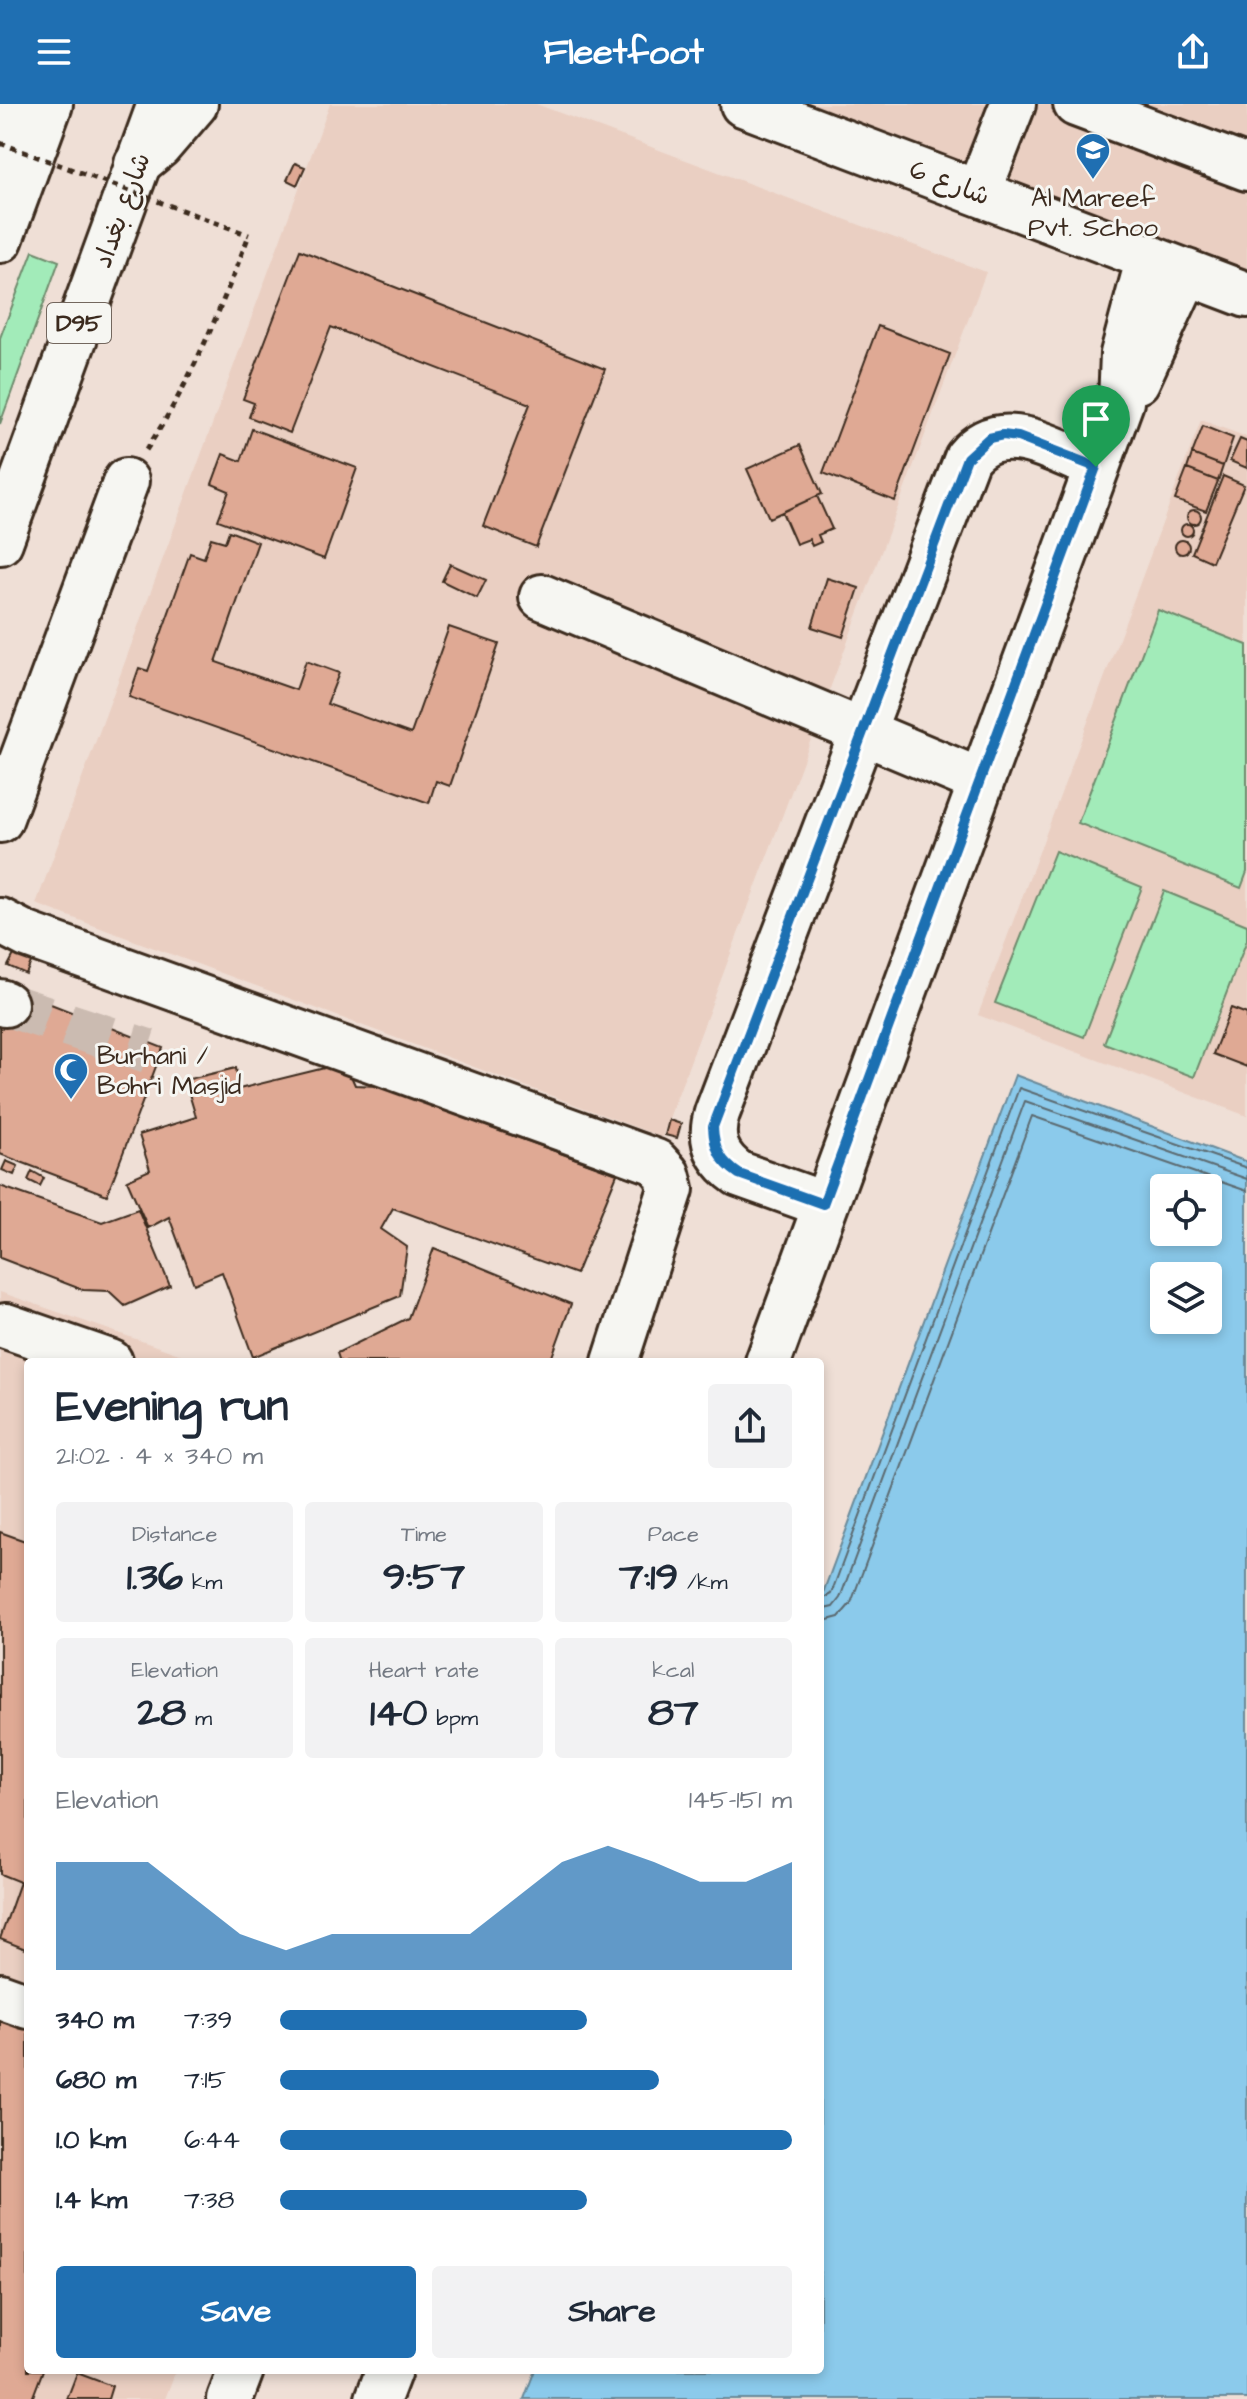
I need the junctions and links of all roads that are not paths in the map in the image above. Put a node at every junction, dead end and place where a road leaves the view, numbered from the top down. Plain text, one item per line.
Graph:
1 (16, 104) edge
2 (50, 104) edge
3 (160, 104) edge
4 (195, 104) edge
5 (743, 104) edge
6 (1013, 104) edge
7 (1076, 104) edge
8 (137, 164) junction
9 (1247, 168) edge
10 (0, 171) edge
11 (978, 193) junction
12 (0, 240) edge
13 (1168, 265) junction
14 (1247, 295) edge
15 (1096, 467) junction
16 (126, 481) road end
17 (0, 542) edge
18 (542, 597) dead end
19 (861, 733) junction
20 (980, 781) junction
21 (0, 820) edge
22 (0, 921) edge
23 (823, 1204) junction
24 (6, 1326) dead end
25 (98, 1358) edge
26 (620, 1358) edge
27 (769, 1358) edge
28 (0, 1996) edge
29 (24, 2005) edge
30 (239, 2374) edge
31 (387, 2374) edge
32 (230, 2399) edge
33 (378, 2399) edge

1 - 10 street
2 - 12 street
3 - 8 street, شارع بغداد / D95
4 - 8 street
5 - 11 street, شارع 6
6 - 11 street
7 - 9 street
8 - 17 street, شارع بغداد / D95
11 - 13 street, شارع 6
13 - 14 street, شارع 6
13 - 15 street
15 - 19 street
15 - 20 street
16 - 21 street
18 - 19 street
19 - 20 street
19 - 23 street
20 - 23 street
22 - 26 street
23 - 27 street
24 - 25 street
28 - 29 street
30 - 32 street
31 - 33 street

